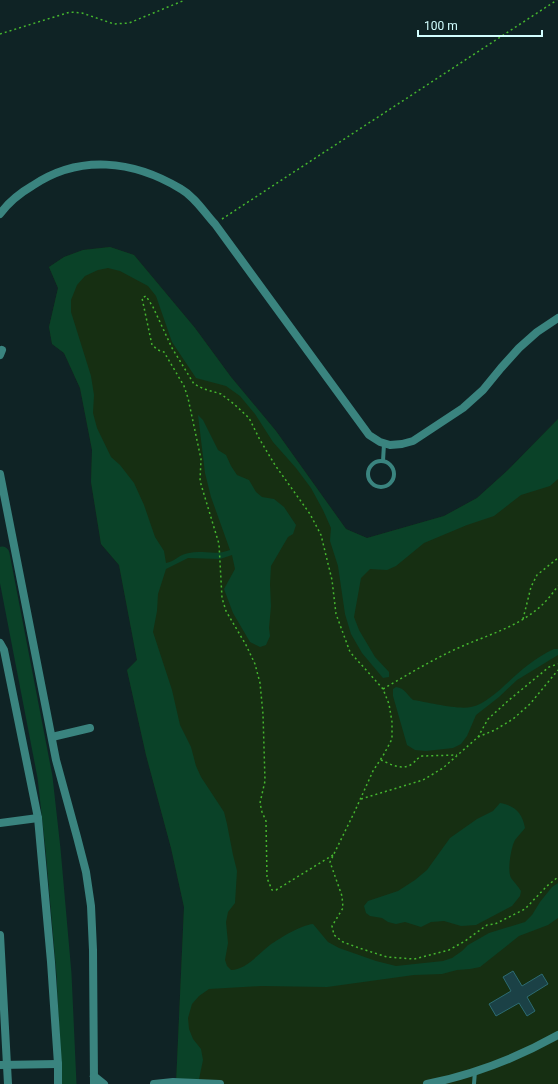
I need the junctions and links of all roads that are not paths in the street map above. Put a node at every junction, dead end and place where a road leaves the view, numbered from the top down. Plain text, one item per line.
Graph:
1 (0, 214) edge
2 (558, 318) edge
3 (384, 443) junction
4 (383, 461) junction
5 (0, 474) edge
6 (0, 643) edge
7 (90, 728) dead end
8 (52, 737) junction
9 (38, 818) junction
10 (0, 823) edge
11 (0, 934) edge
12 (558, 1035) edge
13 (58, 1064) junction
14 (4, 1065) edge
15 (475, 1072) junction
16 (94, 1080) edge
17 (8, 1084) edge
18 (58, 1084) edge
19 (104, 1084) edge
20 (154, 1084) edge
21 (220, 1084) edge
22 (426, 1084) edge
23 (474, 1084) edge

1 - 3 street
2 - 3 street
3 - 4 lane
4 - 4 lane
5 - 8 street
6 - 9 street
7 - 8 street
8 - 16 street
9 - 10 street
9 - 13 street
11 - 14 street
12 - 15 street
13 - 14 street
13 - 18 street
14 - 17 street
15 - 22 street
15 - 23 lane
16 - 19 street
20 - 21 street

